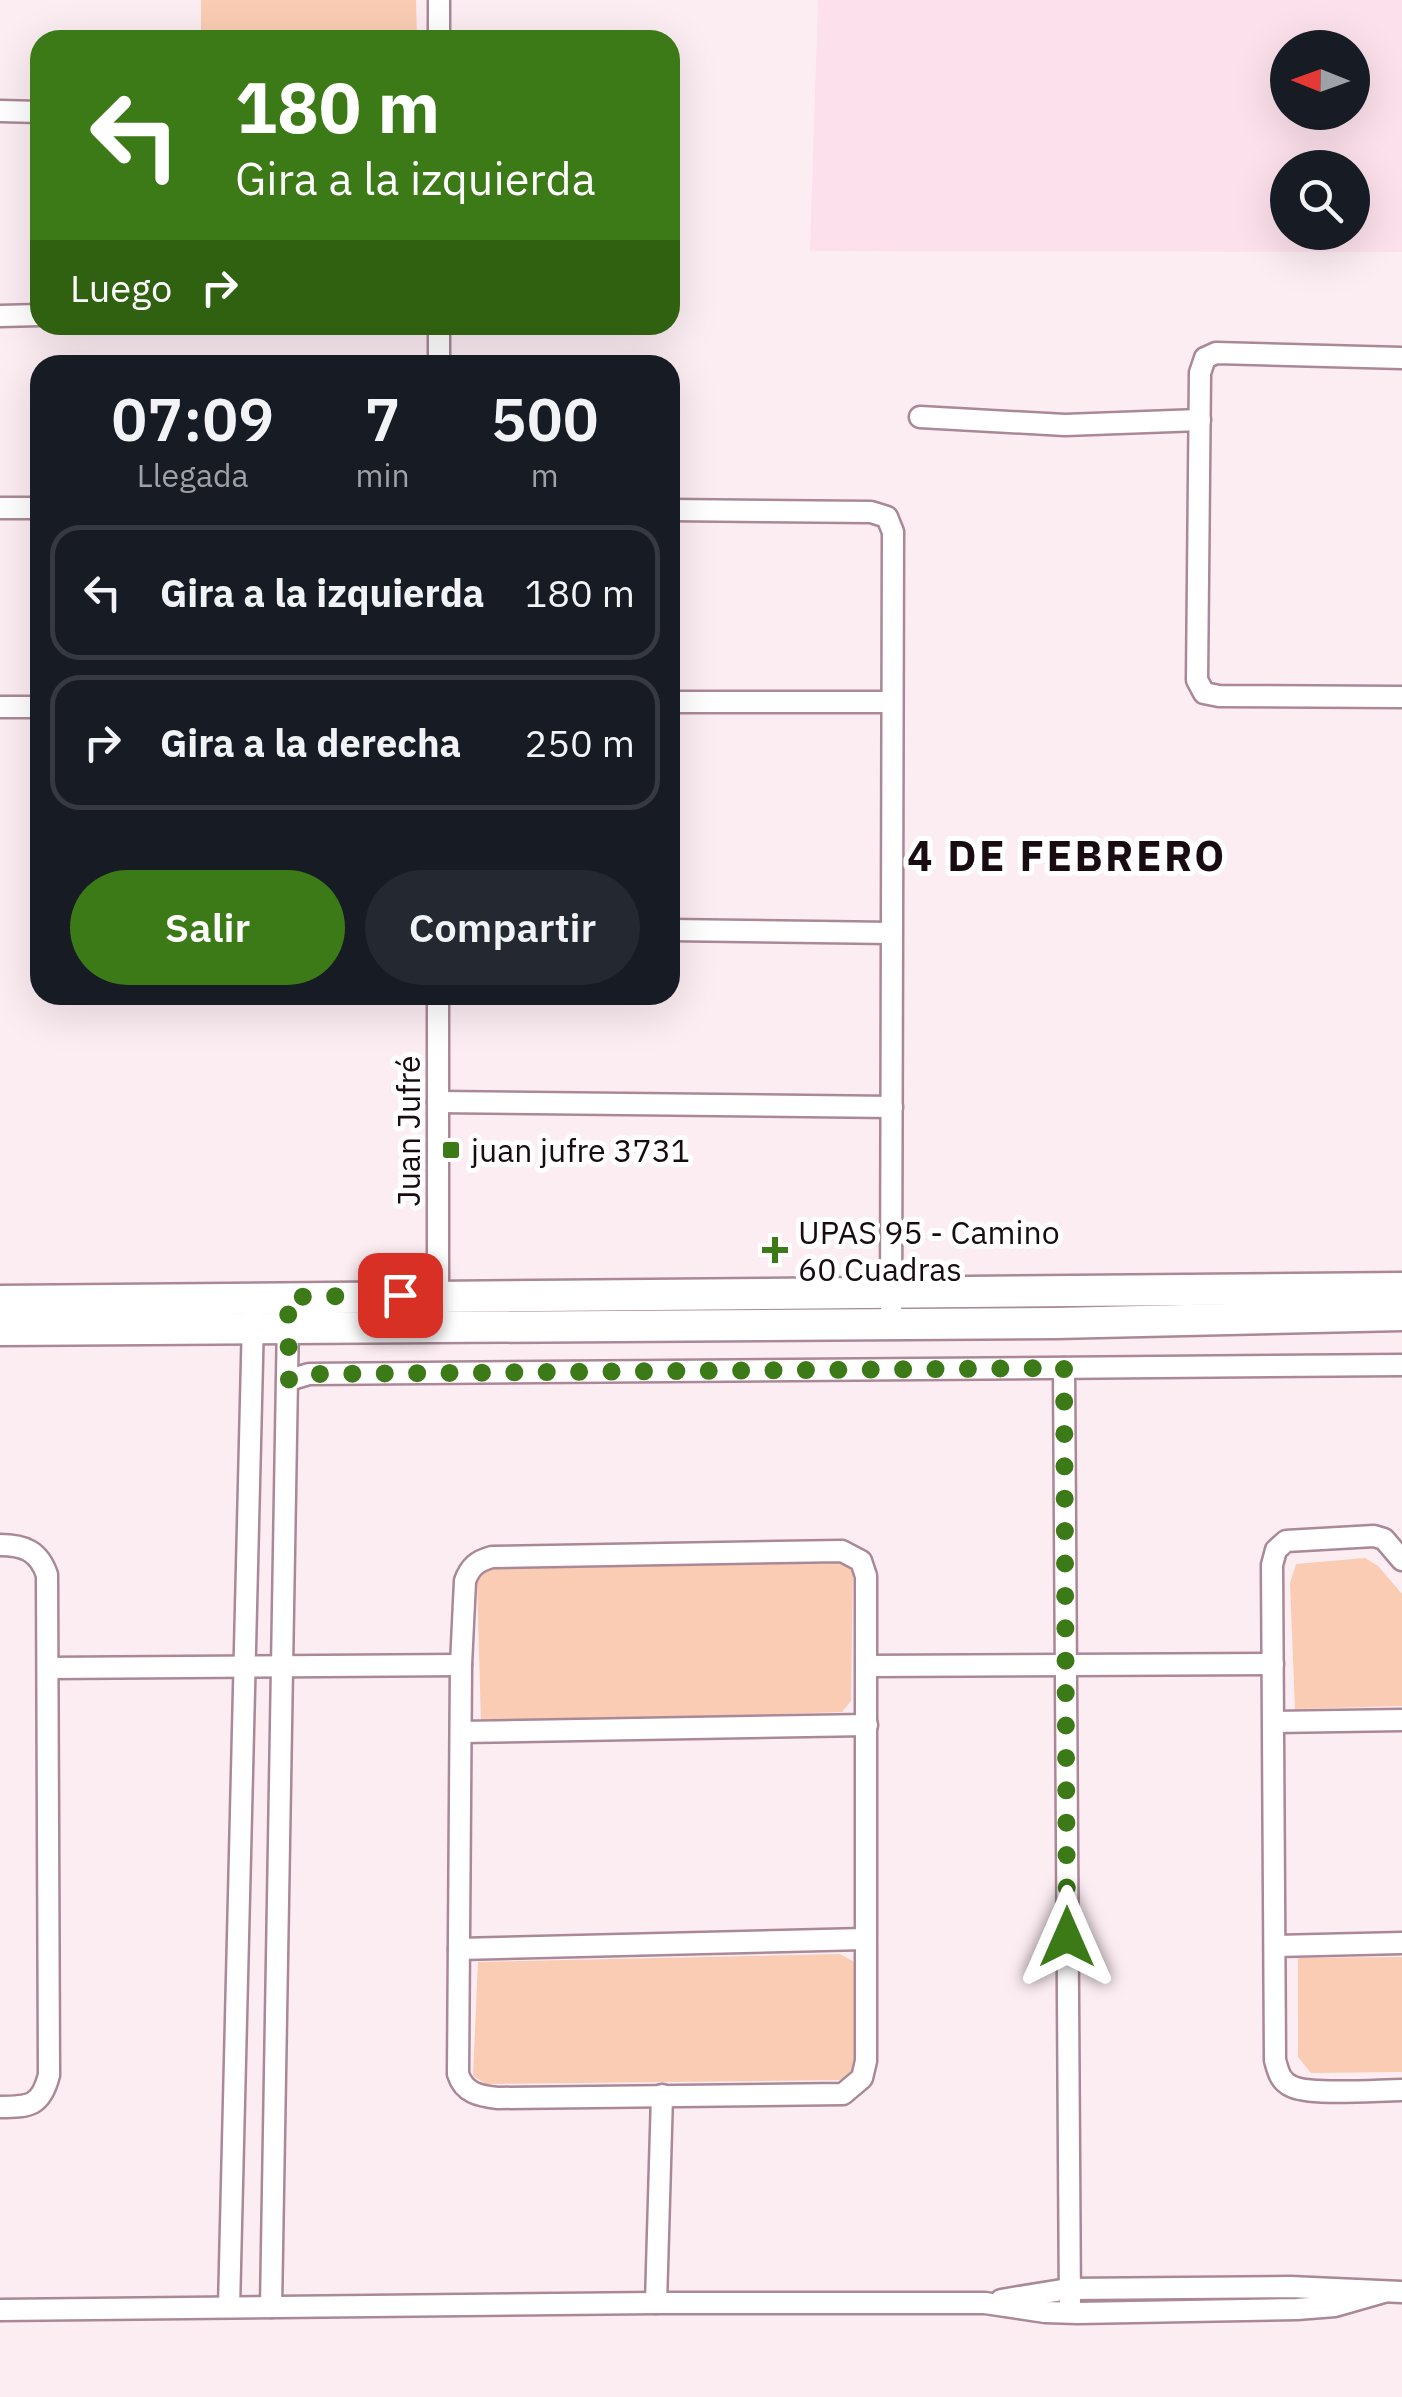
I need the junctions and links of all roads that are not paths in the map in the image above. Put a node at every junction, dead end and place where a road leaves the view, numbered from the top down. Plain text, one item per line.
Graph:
1 (439, 0) edge
2 (439, 30) edge
3 (0, 112) edge
4 (30, 112) edge
5 (0, 316) edge
6 (30, 316) edge
7 (1402, 358) edge
8 (920, 417) dead end
9 (1200, 420) junction
10 (0, 508) edge
11 (30, 508) edge
12 (680, 510) edge
13 (1402, 697) edge
14 (680, 702) edge
15 (892, 702) junction
16 (0, 707) edge
17 (30, 707) edge
18 (680, 930) edge
19 (891, 933) junction
20 (438, 1005) edge
21 (438, 1102) junction
22 (892, 1107) junction
23 (1402, 1288) edge
24 (890, 1293) junction
25 (438, 1294) junction
26 (253, 1297) junction
27 (288, 1297) junction
28 (0, 1301) edge
29 (1402, 1315) edge
30 (890, 1324) junction
31 (438, 1327) junction
32 (254, 1328) junction
33 (288, 1328) junction
34 (0, 1330) edge
35 (1402, 1365) edge
36 (1064, 1368) junction
37 (289, 1380) junction
38 (0, 1545) edge
39 (1402, 1560) edge
40 (1067, 1663) junction
41 (1273, 1664) junction
42 (461, 1665) junction
43 (247, 1666) junction
44 (280, 1666) junction
45 (868, 1666) junction
46 (48, 1668) junction
47 (1402, 1720) edge
48 (1275, 1722) junction
49 (867, 1724) junction
50 (461, 1732) junction
51 (864, 1939) junction
52 (1402, 1943) edge
53 (1276, 1946) junction
54 (459, 1949) junction
55 (1402, 2090) edge
56 (662, 2095) junction
57 (0, 2107) edge
58 (1068, 2289) junction
59 (1393, 2292) edge
60 (656, 2302) junction
61 (984, 2303) junction
62 (230, 2307) junction
63 (270, 2307) junction
64 (0, 2310) edge
65 (1070, 2312) junction

1 - 2 street
3 - 4 street
5 - 6 street
7 - 9 street
8 - 9 street
9 - 13 street
10 - 11 street
12 - 15 street
14 - 15 street
15 - 19 street
16 - 17 street
18 - 19 street
19 - 22 street
20 - 21 street, Juan Jufré
21 - 22 street
21 - 25 street, Juan Jufré
22 - 24 street
23 - 24 main road
24 - 25 main road
24 - 30 street
25 - 27 main road
25 - 31 street, Juan Jufré
26 - 27 main road
26 - 28 main road
26 - 32 street
27 - 33 street
29 - 30 main road
30 - 31 main road
31 - 33 main road
32 - 33 main road
32 - 34 main road
32 - 43 street
33 - 37 street
35 - 36 street
36 - 37 street
36 - 40 street
37 - 44 street
38 - 46 street
39 - 41 street
40 - 41 street
40 - 45 street
40 - 58 street
41 - 48 street
42 - 44 street
42 - 45 street
42 - 50 street
43 - 44 street
43 - 46 street
43 - 62 street
44 - 63 street
45 - 49 street
46 - 57 street
47 - 48 street
48 - 53 street
49 - 50 street
49 - 51 street
50 - 54 street
51 - 54 street
51 - 56 street
52 - 53 street
53 - 55 street
54 - 56 street
56 - 60 street
58 - 59 street
58 - 61 street
58 - 65 street
59 - 65 street
60 - 61 street
60 - 63 street
61 - 65 street
62 - 63 street
62 - 64 street

